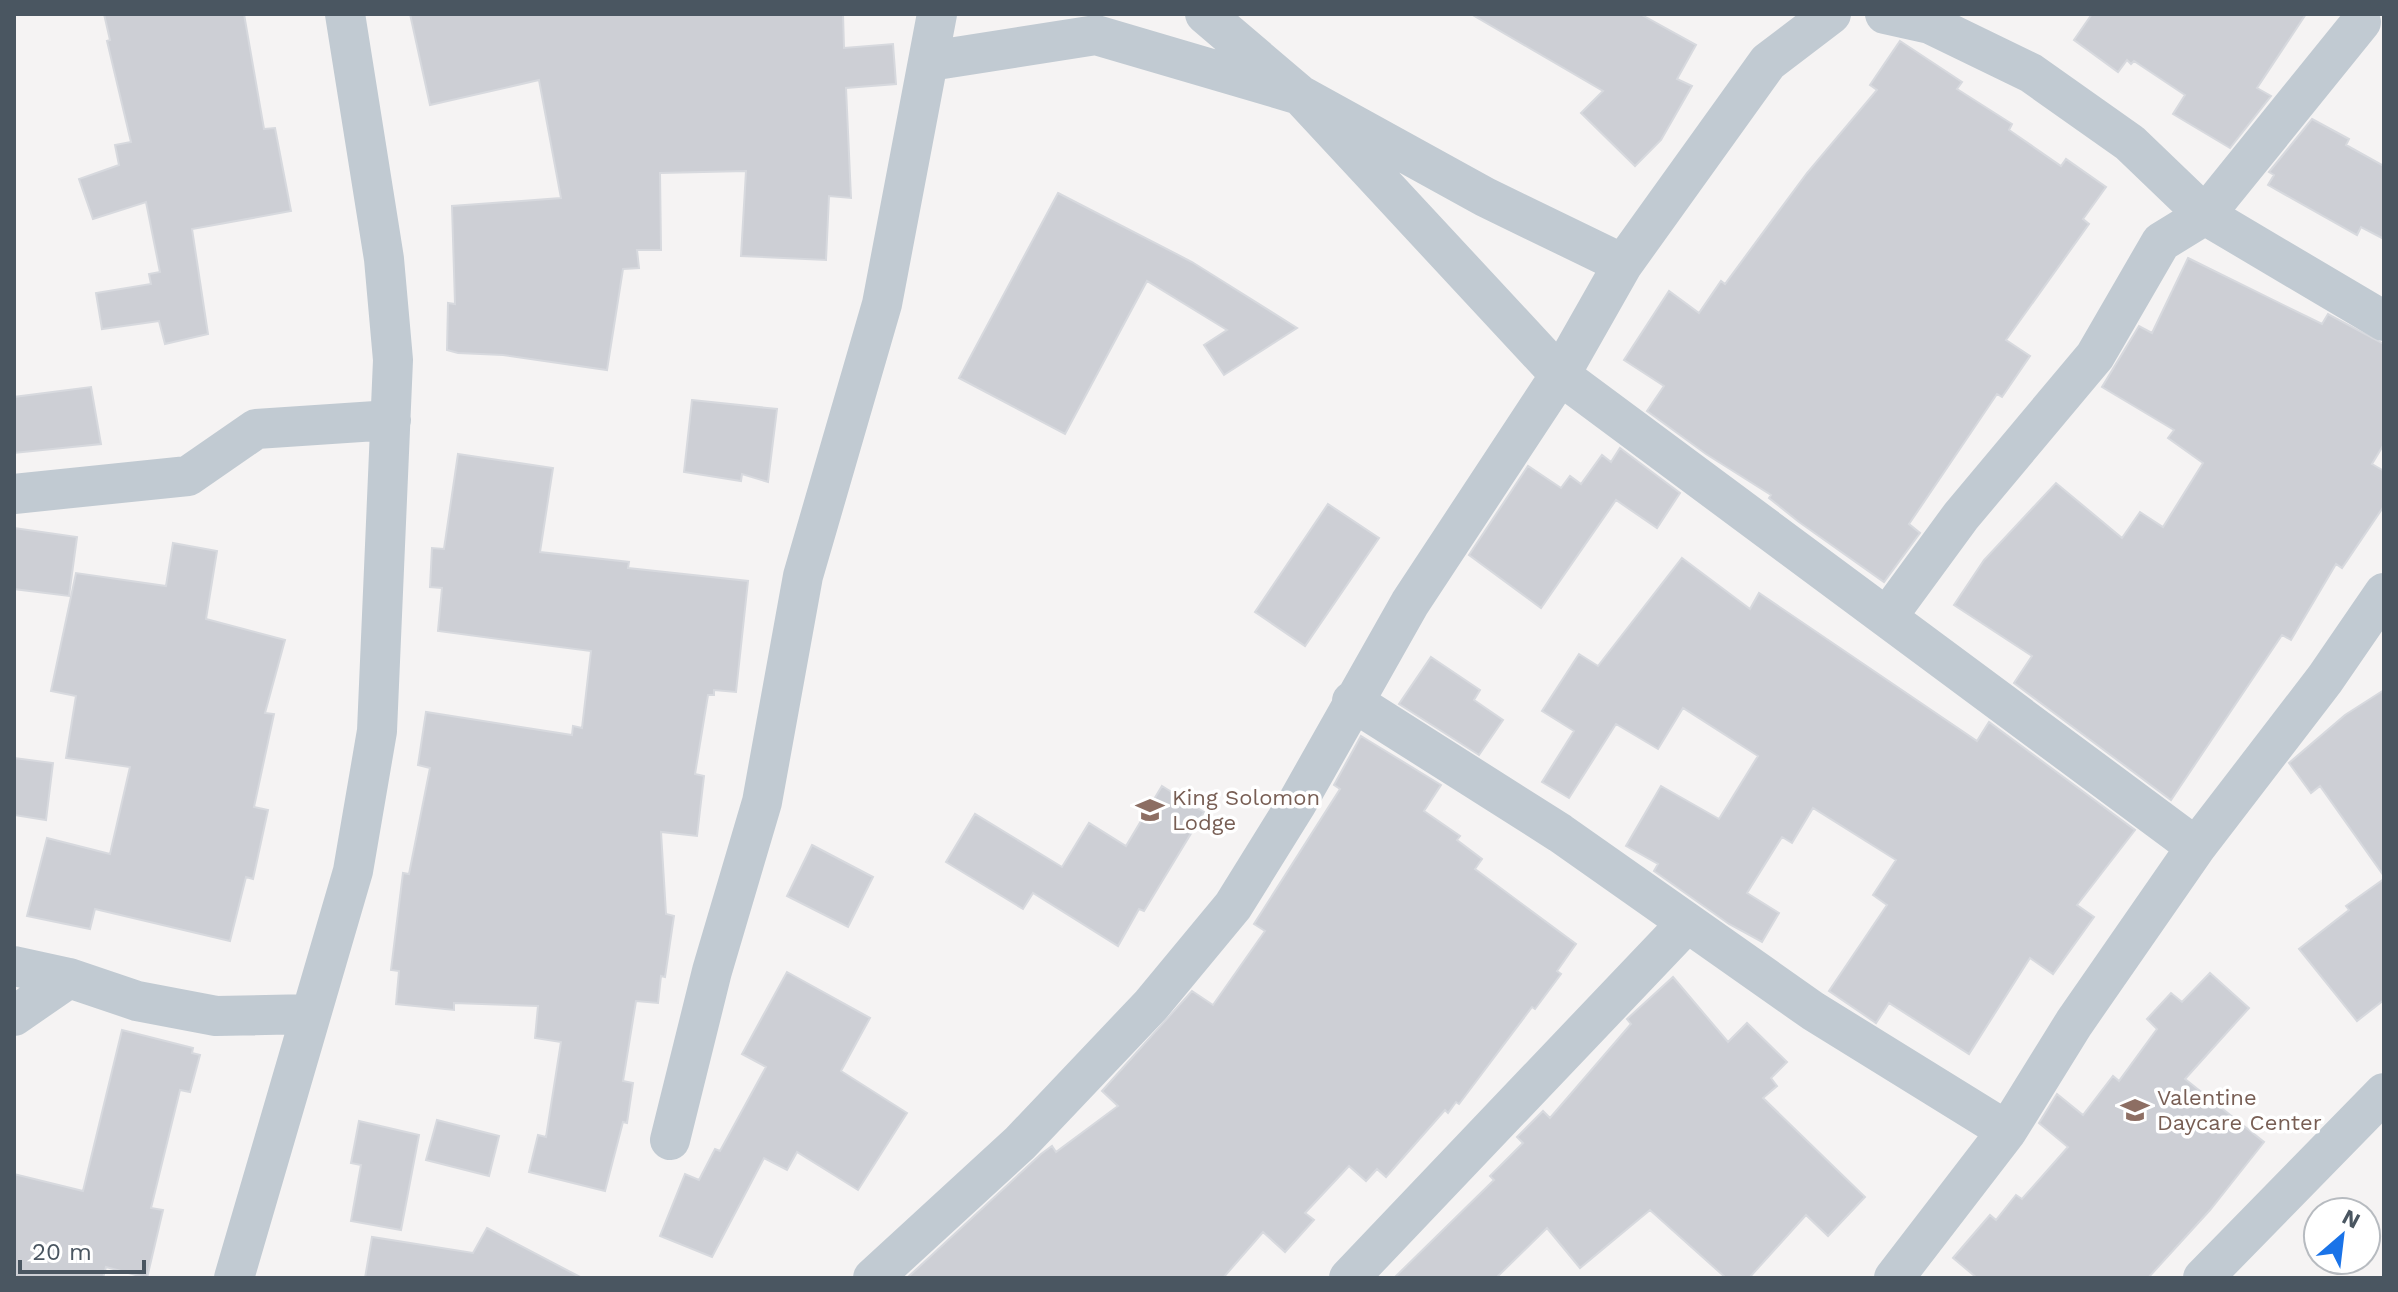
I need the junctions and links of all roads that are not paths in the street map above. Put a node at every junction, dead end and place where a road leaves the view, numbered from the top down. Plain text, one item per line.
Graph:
1 (345, 14) edge
2 (937, 14) edge
3 (1205, 14) edge
4 (1831, 14) edge
5 (1885, 14) edge
6 (2364, 23) edge
7 (930, 61) junction
8 (1300, 95) junction
9 (2205, 215) junction
10 (1623, 264) junction
11 (2384, 321) edge
12 (1560, 375) junction
13 (391, 420) junction
14 (14, 494) edge
15 (2384, 593) edge
16 (1887, 617) junction
17 (1352, 701) junction
18 (2196, 847) junction
19 (1687, 923) junction
20 (14, 966) edge
21 (69, 978) junction
22 (311, 1014) junction
23 (14, 1016) edge
24 (2384, 1093) edge
25 (2007, 1131) junction
26 (670, 1140) dead end
27 (234, 1278) edge
28 (873, 1278) edge
29 (1349, 1278) edge
30 (1894, 1278) edge
31 (2203, 1278) edge

1 - 13 street
2 - 7 street
3 - 8 street
4 - 10 street
5 - 9 street
6 - 9 street
7 - 8 street
7 - 26 street
8 - 10 street
8 - 12 street
9 - 11 street
9 - 16 street
10 - 12 street
12 - 16 street
12 - 17 street
13 - 14 street
13 - 22 street
15 - 18 street
16 - 18 street
17 - 19 street
17 - 28 street
18 - 25 street
19 - 25 street
19 - 29 street
20 - 21 street
21 - 22 street
21 - 23 street
22 - 27 street
24 - 31 street
25 - 30 street

